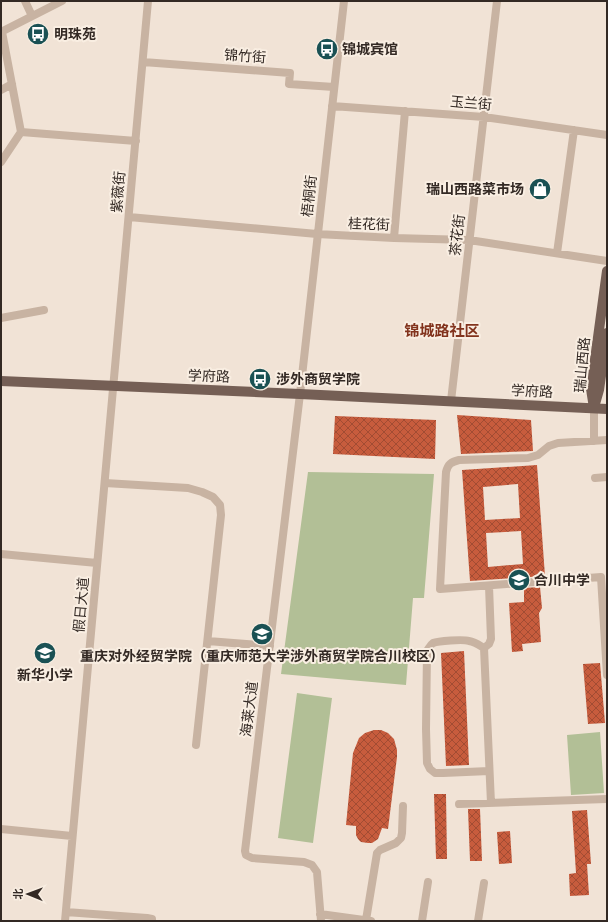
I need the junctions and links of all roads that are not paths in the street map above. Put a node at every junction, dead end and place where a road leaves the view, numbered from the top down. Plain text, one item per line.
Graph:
1 (25, 1) edge
2 (62, 1) edge
3 (148, 1) edge
4 (344, 1) edge
5 (497, 1) edge
6 (32, 16) junction
7 (2, 32) edge
8 (143, 62) junction
9 (12, 84) junction
10 (334, 87) junction
11 (1, 90) edge
12 (332, 106) junction
13 (405, 111) junction
14 (484, 117) junction
15 (574, 130) junction
16 (21, 132) junction
17 (607, 135) edge
18 (136, 141) junction
19 (1, 162) edge
20 (129, 217) junction
21 (317, 234) junction
22 (394, 238) junction
23 (469, 240) junction
24 (557, 253) junction
25 (607, 261) edge
26 (607, 271) edge
27 (44, 310) dead end
28 (1, 318) edge
29 (607, 333) edge
30 (1, 381) edge
31 (114, 386) junction
32 (300, 394) junction
33 (451, 401) junction
34 (594, 408) junction
35 (607, 409) edge
36 (607, 440) edge
37 (594, 441) junction
38 (607, 477) edge
39 (595, 478) dead end
40 (105, 483) junction
41 (1, 554) edge
42 (97, 563) junction
43 (489, 586) junction
44 (208, 641) junction
45 (270, 646) junction
46 (484, 648) junction
47 (607, 674) edge
48 (196, 745) dead end
49 (489, 771) junction
50 (607, 799) edge
51 (491, 803) junction
52 (459, 804) dead end
53 (404, 806) dead end
54 (1, 829) edge
55 (72, 836) junction
56 (428, 882) dead end
57 (484, 883) dead end
58 (66, 912) junction
59 (321, 918) edge
60 (65, 921) edge
61 (152, 921) edge
62 (368, 921) edge
63 (422, 921) edge
64 (478, 921) edge

1 - 6 street
2 - 6 street
3 - 8 street, 紫薇街
4 - 10 street, 梧桐街
5 - 14 street, 茶花街
6 - 7 street
7 - 9 street
8 - 10 street, 锦竹街
8 - 18 street, 紫薇街
9 - 11 street
9 - 16 street
10 - 12 street, 梧桐街
12 - 13 street, 玉兰街
12 - 21 street, 梧桐街
13 - 14 street, 玉兰街
13 - 22 street
14 - 15 street, 玉兰街
14 - 23 street, 茶花街
15 - 17 street, 玉兰街
15 - 24 street
16 - 18 street
16 - 19 street
18 - 20 street, 紫薇街
20 - 21 street, 桂花街
20 - 31 street, 紫薇街
21 - 22 street, 桂花街
21 - 32 street, 梧桐街
22 - 23 street, 桂花街
23 - 24 street, 桂花街
23 - 33 street, 茶花街
24 - 25 street, 桂花街
26 - 34 main road, 瑞山西路
27 - 28 street
29 - 34 main road, 瑞山西路
30 - 31 main road, 学府路
31 - 32 main road, 学府路
31 - 40 street, 假日大道
32 - 33 main road, 学府路
32 - 45 street, 海莱大道
33 - 34 main road, 学府路
34 - 35 main road, 学府路
34 - 37 street
36 - 37 street
37 - 43 street
38 - 39 street
40 - 42 street, 假日大道
40 - 44 street
41 - 42 street
42 - 55 street, 假日大道
43 - 46 street
43 - 47 street
44 - 45 street
44 - 48 street
45 - 59 street, 海莱大道
46 - 49 street
46 - 49 street
49 - 51 street
50 - 51 street
51 - 52 street
53 - 62 street
54 - 55 street
55 - 58 street, 假日大道
56 - 63 street
57 - 64 street
58 - 60 street, 假日大道
58 - 61 street
59 - 62 street

